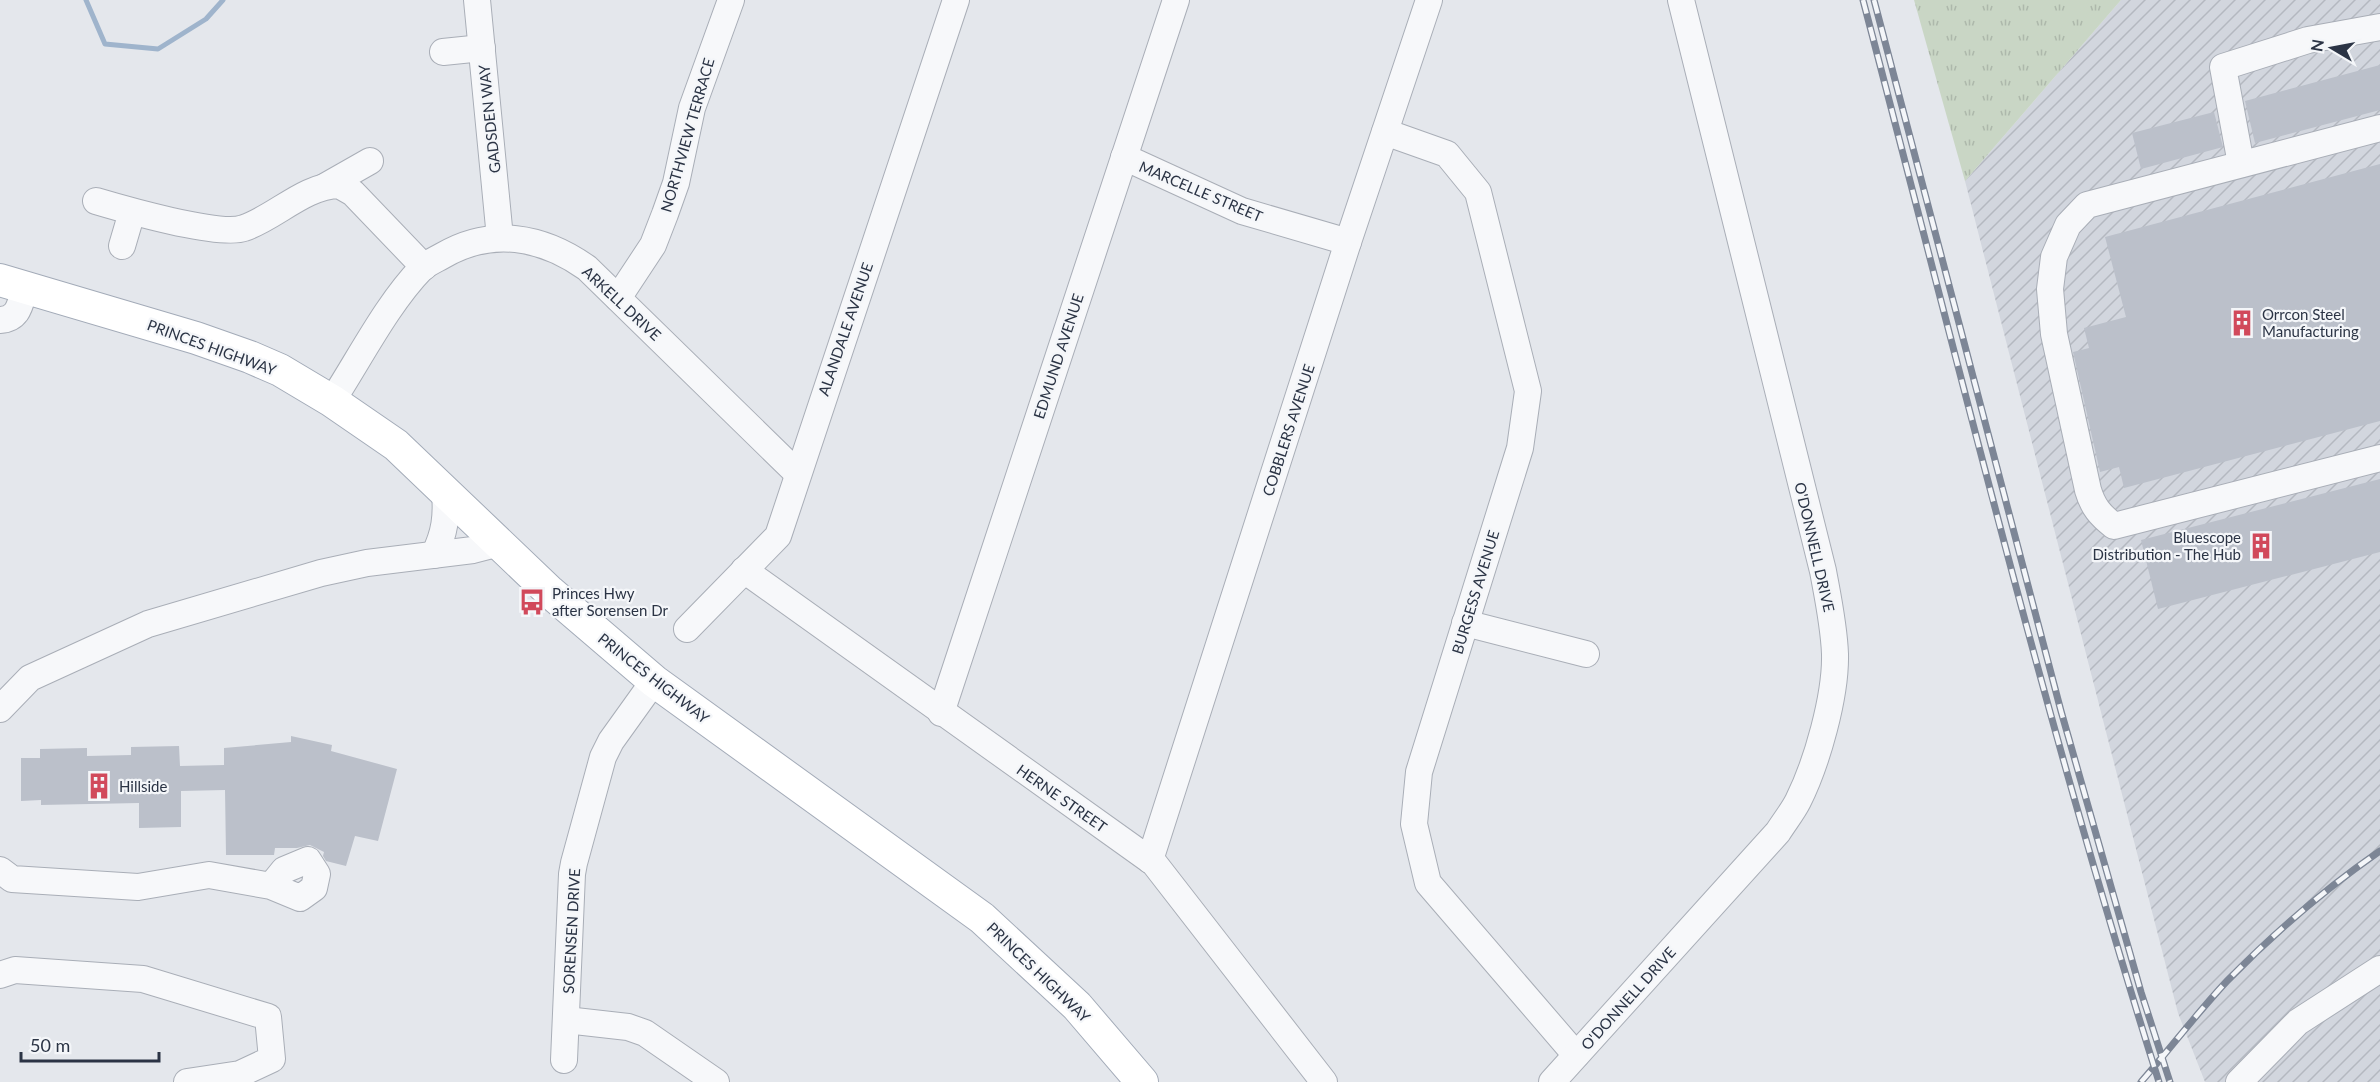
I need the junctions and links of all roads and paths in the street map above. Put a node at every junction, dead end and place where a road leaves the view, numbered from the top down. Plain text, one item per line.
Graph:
1 (477, 0) edge
2 (731, 0) edge
3 (956, 0) edge
4 (1176, 0) edge
5 (1429, 0) edge
6 (1681, 0) edge
7 (2380, 27) edge
8 (482, 48) junction
9 (443, 52) dead end
10 (2380, 128) edge
11 (1385, 132) junction
12 (1124, 157) junction
13 (370, 160) dead end
14 (2241, 164) junction
15 (326, 186) junction
16 (96, 201) dead end
17 (132, 212) junction
18 (500, 238) junction
19 (1348, 242) junction
20 (122, 246) dead end
21 (424, 267) junction
22 (13, 284) edge
23 (618, 298) junction
24 (0, 320) edge
25 (332, 401) junction
26 (2380, 458) edge
27 (797, 473) junction
28 (445, 491) junction
29 (500, 543) junction
30 (434, 555) junction
31 (744, 570) junction
32 (1465, 623) junction
33 (687, 629) dead end
34 (1586, 654) dead end
35 (654, 681) junction
36 (0, 709) edge
37 (941, 713) junction
38 (1150, 860) junction
39 (0, 870) edge
40 (271, 886) dead end
41 (2380, 969) edge
42 (0, 975) edge
43 (566, 1020) junction
44 (1576, 1055) junction
45 (564, 1060) dead end
46 (187, 1082) edge
47 (716, 1082) edge
48 (1142, 1082) edge
49 (1324, 1082) edge
50 (1552, 1082) edge
51 (2239, 1082) edge

1 - 8 street, GADSDEN WAY
2 - 23 street, NORTHVIEW TERRACE
3 - 27 street, ALANDALE AVENUE
4 - 12 street, EDMUND AVENUE
5 - 11 street, COBBLERS AVENUE
6 - 44 street, O'DONNELL DRIVE
7 - 14 street
8 - 9 street
8 - 18 street, GADSDEN WAY
10 - 14 street
11 - 19 street, COBBLERS AVENUE
11 - 32 street, BURGESS AVENUE
12 - 19 street, MARCELLE STREET
12 - 37 street, EDMUND AVENUE
13 - 15 street
14 - 26 street
15 - 17 street
15 - 21 street
16 - 17 street
17 - 20 street
18 - 21 street, ARKELL DRIVE
18 - 23 street, ARKELL DRIVE
19 - 38 street, COBBLERS AVENUE
21 - 25 street, ARKELL DRIVE
22 - 24 street
22 - 25 main road, PRINCES HIGHWAY
23 - 27 street, ARKELL DRIVE
25 - 28 main road, PRINCES HIGHWAY
27 - 31 street, ALANDALE AVENUE
28 - 29 main road, PRINCES HIGHWAY
28 - 30 street
29 - 30 street
29 - 35 main road, PRINCES HIGHWAY
30 - 36 street
31 - 33 street, ALANDALE AVENUE
31 - 37 street, HERNE STREET
32 - 34 street
32 - 44 street, BURGESS AVENUE
35 - 43 street, SORENSEN DRIVE
35 - 48 main road, PRINCES HIGHWAY
37 - 38 street, HERNE STREET
38 - 49 street, HERNE STREET
39 - 40 street
41 - 51 street
42 - 46 street
43 - 45 street, SORENSEN DRIVE
43 - 47 street
44 - 50 street, O'DONNELL DRIVE

